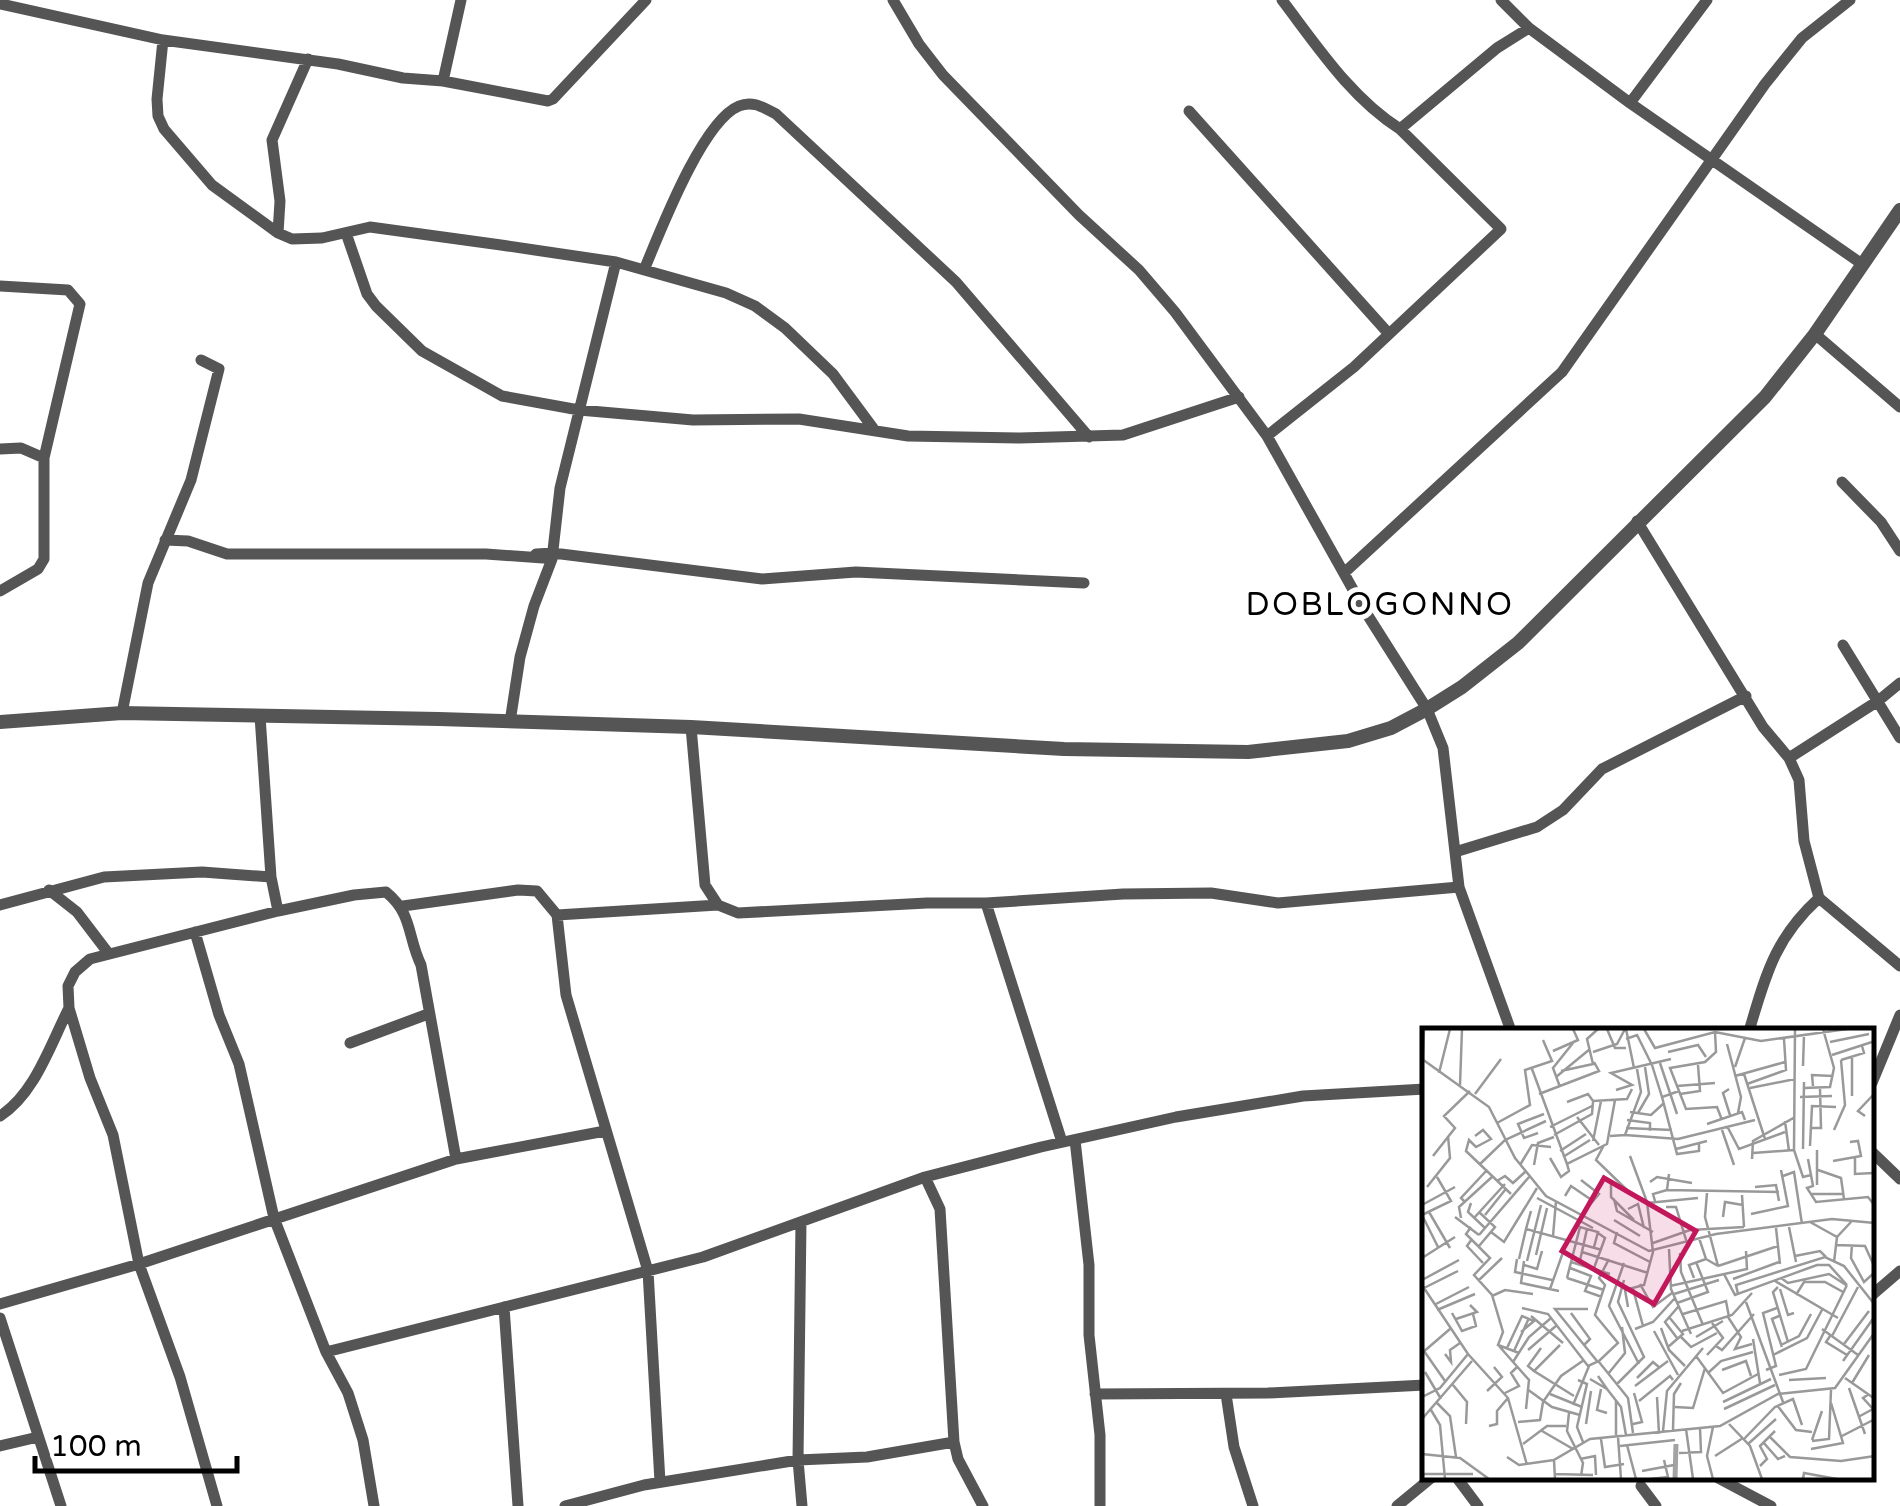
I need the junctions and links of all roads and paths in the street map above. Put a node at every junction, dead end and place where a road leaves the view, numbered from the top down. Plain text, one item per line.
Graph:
1 (461, 0) edge
2 (646, 0) edge
3 (1282, 0) edge
4 (1501, 0) edge
5 (1707, 0) edge
6 (1850, 0) edge
7 (900, 3) edge
8 (0, 4) edge
9 (1529, 28) junction
10 (163, 40) junction
11 (308, 60) junction
12 (443, 81) junction
13 (1630, 103) junction
14 (1189, 111) dead end
15 (1400, 129) junction
16 (1712, 160) junction
17 (1900, 210) edge
18 (278, 233) junction
19 (346, 233) junction
20 (616, 262) junction
21 (1862, 264) junction
22 (644, 270) junction
23 (0, 286) edge
24 (1389, 334) junction
25 (1815, 334) junction
26 (200, 360) dead end
27 (1238, 397) junction
28 (1900, 407) edge
29 (579, 410) junction
30 (873, 428) junction
31 (1268, 436) junction
32 (1089, 437) junction
33 (0, 450) edge
34 (44, 458) junction
35 (1842, 482) dead end
36 (1636, 522) junction
37 (165, 540) junction
38 (1900, 551) edge
39 (536, 554) dead end
40 (553, 556) junction
41 (1344, 573) junction
42 (1084, 583) dead end
43 (0, 591) edge
44 (1843, 644) dead end
45 (1900, 683) edge
46 (1746, 696) junction
47 (1878, 701) junction
48 (1427, 710) junction
49 (122, 713) junction
50 (260, 716) junction
51 (0, 722) edge
52 (510, 722) junction
53 (691, 727) junction
54 (1900, 738) edge
55 (1789, 758) junction
56 (1454, 852) junction
57 (272, 877) junction
58 (1459, 887) junction
59 (49, 890) junction
60 (1819, 898) junction
61 (986, 903) junction
62 (0, 905) edge
63 (718, 905) junction
64 (403, 906) junction
65 (278, 911) junction
66 (557, 915) junction
67 (195, 932) junction
68 (109, 954) junction
69 (1900, 966) edge
70 (69, 1008) junction
71 (428, 1014) junction
72 (1900, 1016) edge
73 (1510, 1028) edge
74 (1749, 1028) edge
75 (350, 1042) dead end
76 (1875, 1076) edge
77 (1422, 1088) edge
78 (0, 1116) edge
79 (605, 1131) junction
80 (1068, 1141) junction
81 (1875, 1155) edge
82 (456, 1159) junction
83 (926, 1177) junction
84 (1900, 1179) edge
85 (274, 1218) junction
86 (802, 1222) junction
87 (139, 1264) junction
88 (1900, 1270) edge
89 (648, 1271) junction
90 (1875, 1292) edge
91 (0, 1304) edge
92 (504, 1307) junction
93 (0, 1318) edge
94 (326, 1352) junction
95 (1422, 1384) edge
96 (1095, 1394) junction
97 (1226, 1394) junction
98 (38, 1437) junction
99 (954, 1442) junction
100 (0, 1446) edge
101 (798, 1460) junction
102 (1426, 1481) edge
103 (1459, 1481) edge
104 (1724, 1481) edge
105 (660, 1482) junction
106 (1641, 1486) dead end
107 (61, 1506) edge
108 (217, 1506) edge
109 (374, 1506) edge
110 (518, 1506) edge
111 (565, 1506) edge
112 (802, 1506) edge
113 (983, 1506) edge
114 (1100, 1506) edge
115 (1252, 1506) edge
116 (1396, 1506) edge
117 (1478, 1506) edge
118 (1656, 1506) edge
119 (1770, 1506) edge

1 - 12 street
2 - 12 street
3 - 15 street
4 - 9 street
5 - 13 street
6 - 16 street
7 - 27 street
8 - 10 street
9 - 13 street
9 - 15 street
10 - 11 street
10 - 18 street
11 - 12 street
11 - 18 street
13 - 16 street
14 - 24 street
15 - 24 street
16 - 21 street
16 - 41 street
17 - 21 street
18 - 19 street
19 - 20 street
19 - 29 street
20 - 22 street
20 - 29 street
21 - 25 street
22 - 30 street
22 - 32 street
23 - 34 street
24 - 31 street
25 - 28 street
25 - 36 street
26 - 37 street
27 - 31 street
27 - 32 street
29 - 30 street
29 - 40 street
30 - 32 street
31 - 41 street
33 - 34 street
34 - 43 street
35 - 38 street
36 - 46 street
36 - 48 street
37 - 40 street
37 - 49 street
39 - 40 street
40 - 42 street
40 - 52 street
41 - 48 street
44 - 47 street
45 - 47 street
46 - 55 street
46 - 56 street
47 - 54 street
47 - 55 street
48 - 53 street
48 - 56 street
49 - 50 street
49 - 51 street
50 - 52 street
50 - 57 street
52 - 53 street
53 - 63 street
55 - 60 street
56 - 58 street
57 - 59 street
57 - 65 street
58 - 61 street
58 - 73 street
59 - 62 street
59 - 68 street
60 - 69 street
60 - 74 street
61 - 63 street
61 - 80 street
63 - 66 street
64 - 65 street
64 - 66 street
64 - 71 street
65 - 67 street
66 - 79 street
67 - 68 street
67 - 85 street
68 - 70 street
70 - 78 street
70 - 87 street
71 - 75 street
71 - 82 street
72 - 76 street
77 - 80 street
79 - 82 street
79 - 89 street
80 - 83 street
80 - 96 street
81 - 84 street
82 - 85 street
83 - 86 street
83 - 99 street
85 - 87 street
85 - 94 street
86 - 89 street
86 - 101 street
87 - 91 street
87 - 108 street
88 - 90 street
89 - 92 street
89 - 105 street
92 - 94 street
92 - 110 street
93 - 98 street
94 - 109 street
95 - 97 street
96 - 97 street
96 - 114 street
97 - 115 street
98 - 100 street
98 - 107 street
99 - 101 street
99 - 113 street
101 - 105 street
101 - 112 street
102 - 116 street
103 - 117 street
104 - 119 street
105 - 111 street
106 - 118 street

